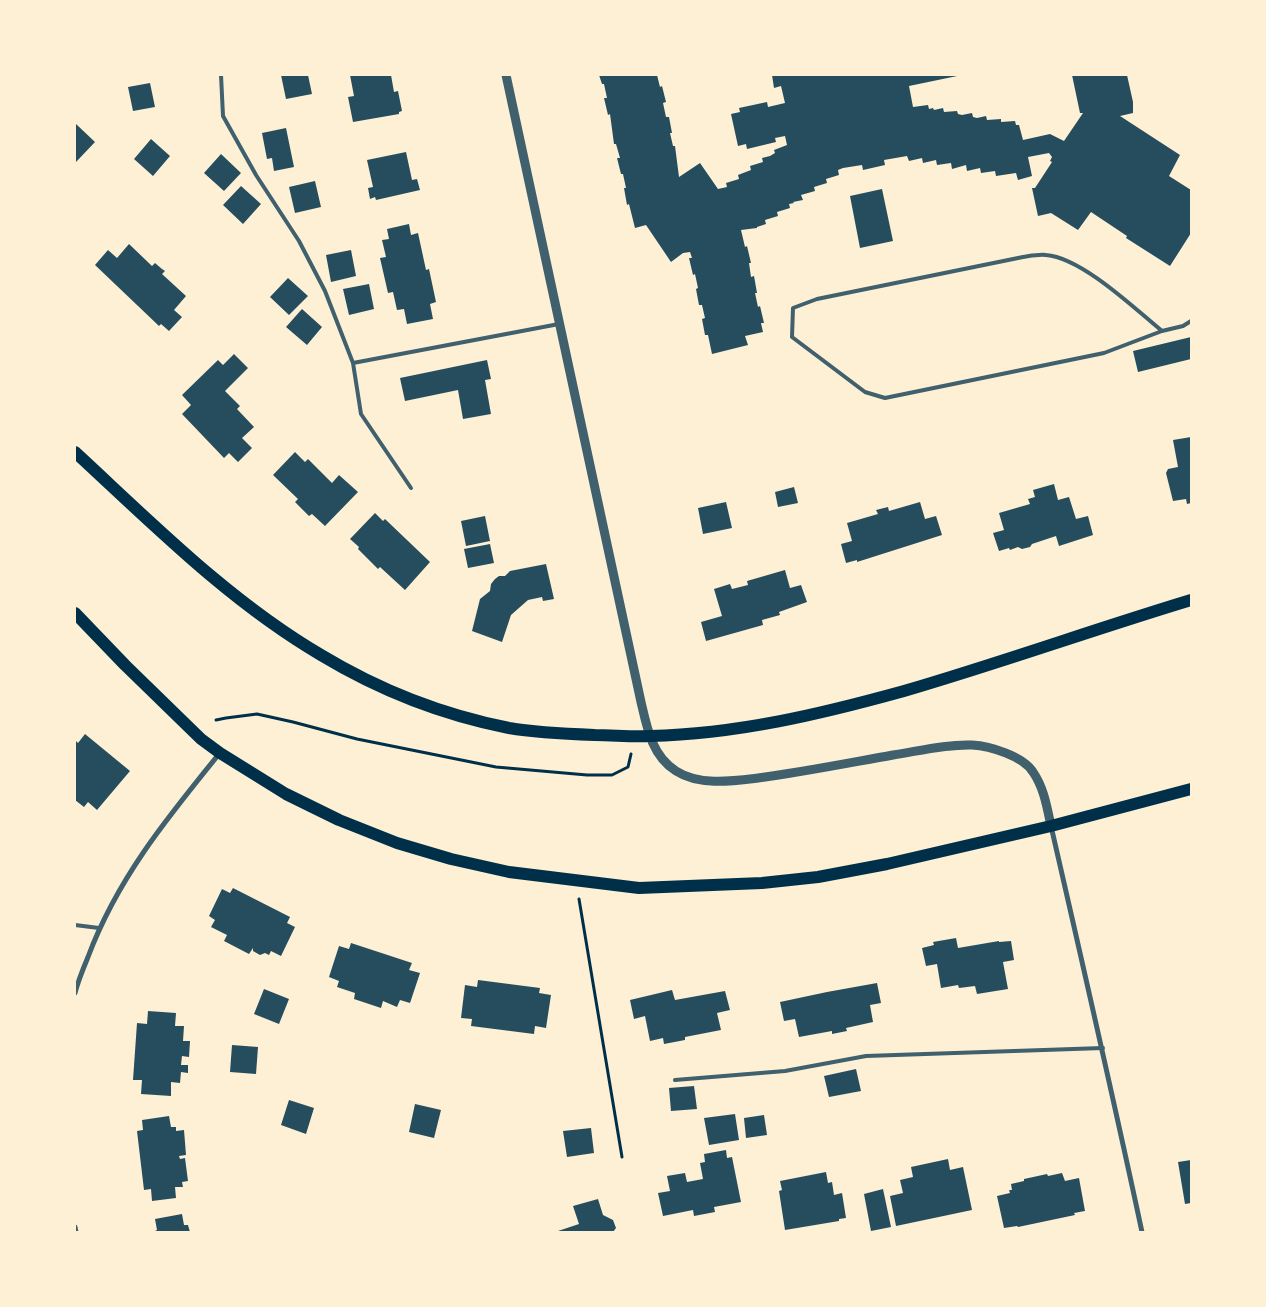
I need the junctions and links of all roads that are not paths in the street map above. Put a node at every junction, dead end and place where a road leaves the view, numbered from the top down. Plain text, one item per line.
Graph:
1 (221, 75) edge
2 (506, 75) edge
3 (1191, 321) edge
4 (560, 324) junction
5 (1162, 331) junction
6 (353, 363) junction
7 (75, 452) edge
8 (410, 488) dead end
9 (1191, 600) edge
10 (75, 612) edge
11 (649, 736) junction
12 (220, 753) junction
13 (1191, 789) edge
14 (1051, 826) junction
15 (75, 925) edge
16 (99, 928) junction
17 (75, 993) edge
18 (1103, 1048) junction
19 (675, 1080) dead end
20 (75, 1227) edge
21 (76, 1232) edge
22 (1142, 1232) edge

1 - 6 lane
2 - 4 street
3 - 5 lane
4 - 6 lane
4 - 11 street
5 - 5 lane
6 - 8 lane
7 - 11 main road
9 - 11 main road
10 - 12 main road
11 - 14 street
12 - 14 main road
12 - 16 street
13 - 14 main road
14 - 18 street
15 - 16 lane
16 - 17 street
18 - 19 lane
18 - 22 street
20 - 21 street

